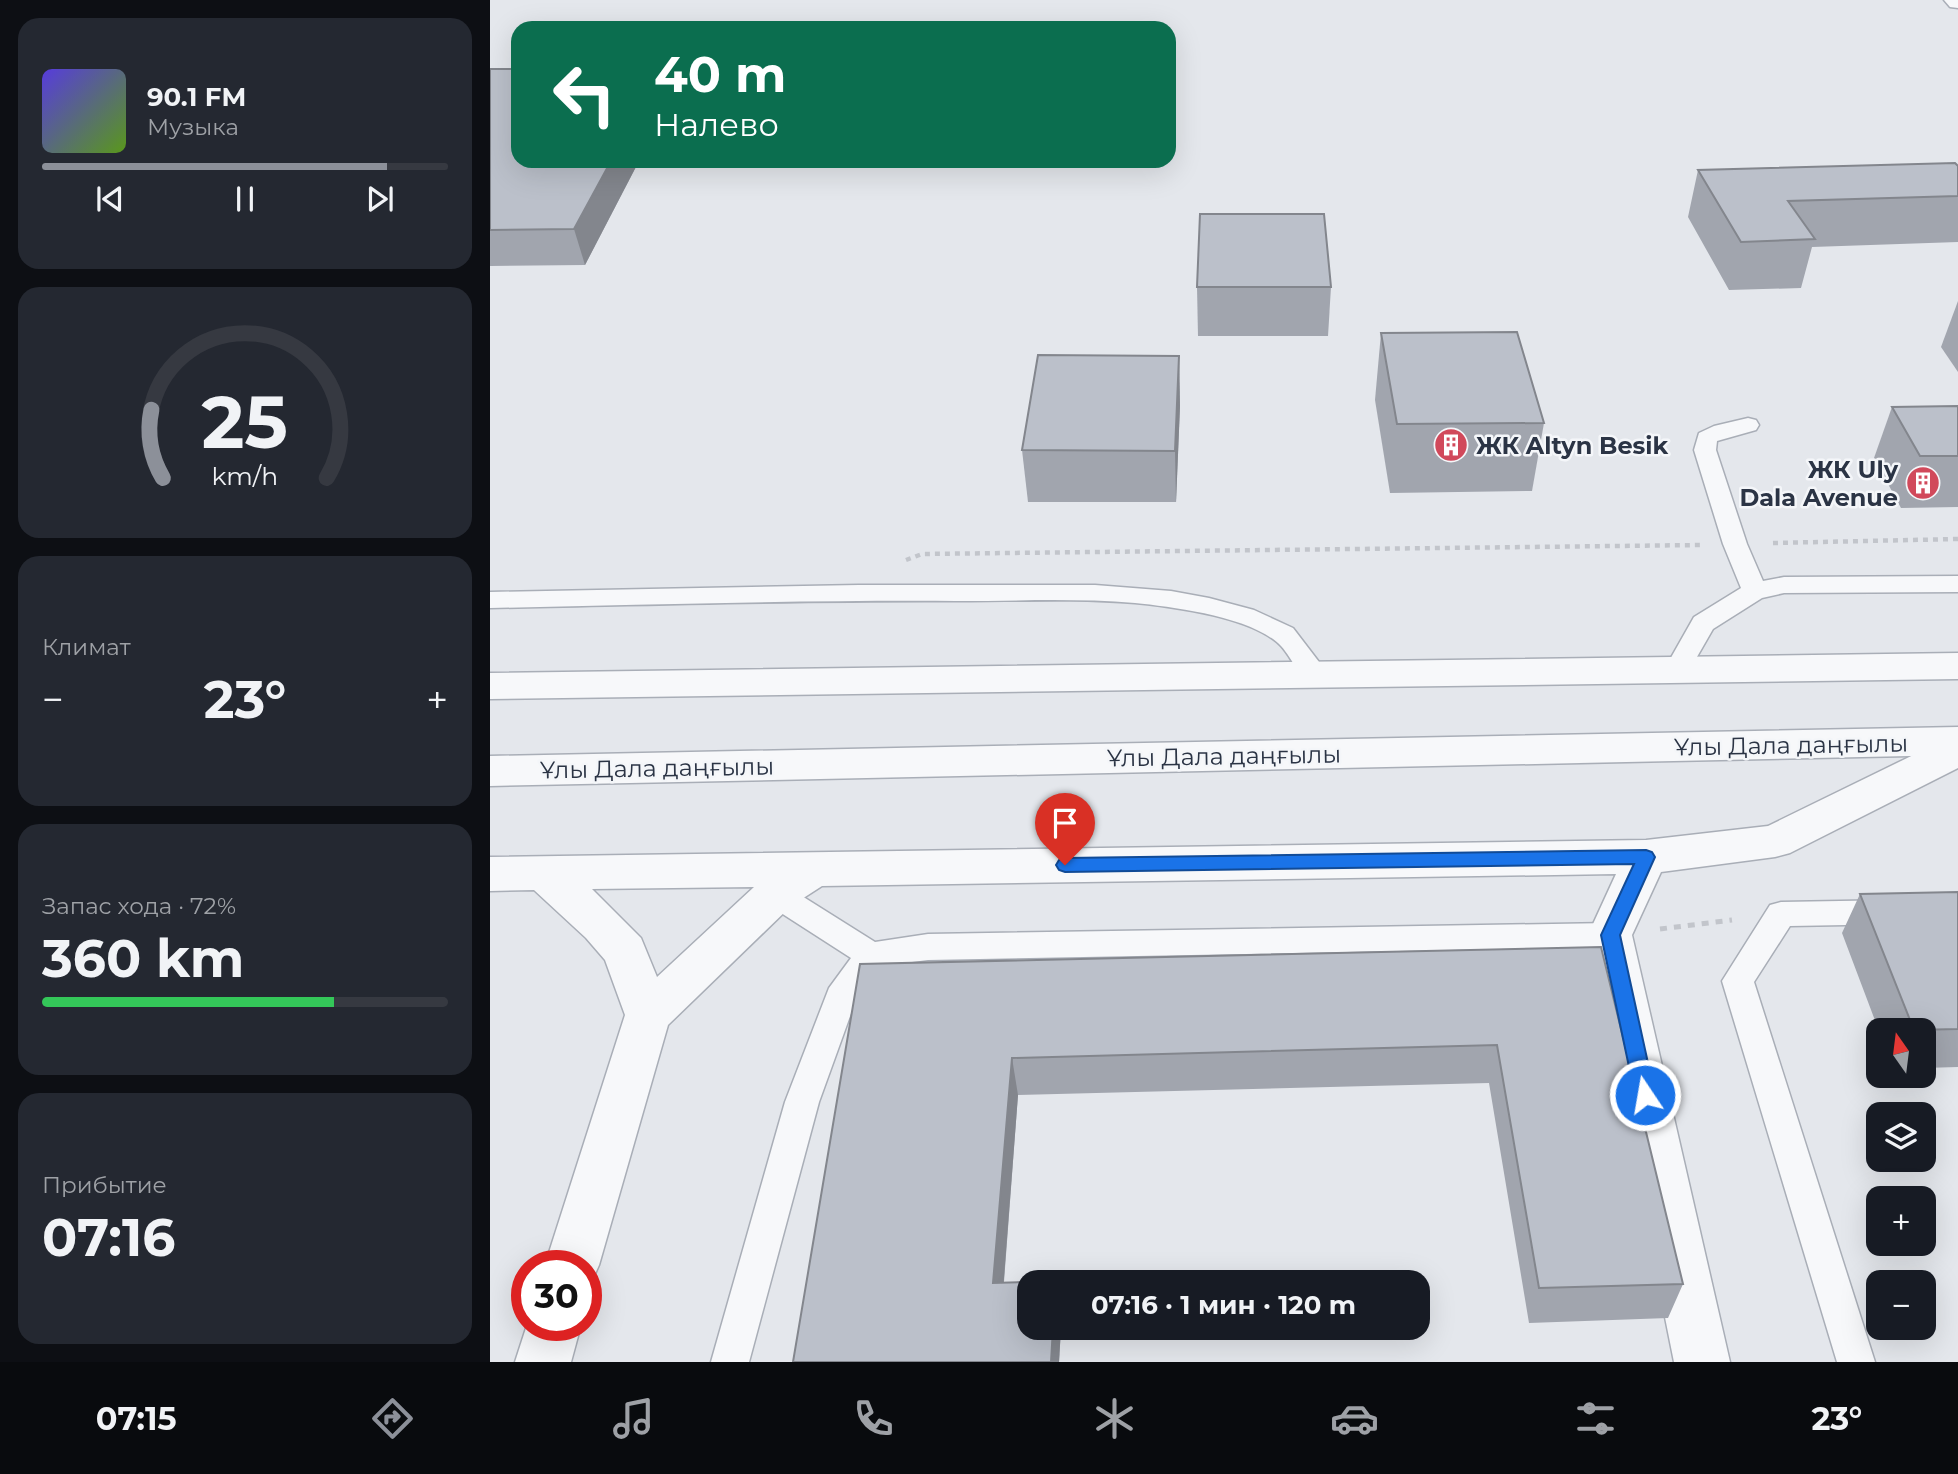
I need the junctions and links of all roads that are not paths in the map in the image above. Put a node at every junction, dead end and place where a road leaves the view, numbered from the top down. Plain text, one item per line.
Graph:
1 (1748, 425) dead end
2 (1958, 584) edge
3 (1755, 591) junction
4 (490, 600) edge
5 (1958, 666) edge
6 (1677, 670) junction
7 (1316, 675) junction
8 (490, 686) edge
9 (1958, 741) edge
10 (1958, 750) edge
11 (490, 771) edge
12 (1646, 857) junction
13 (817, 868) junction
14 (544, 873) junction
15 (490, 874) edge
16 (775, 894) junction
17 (1958, 911) edge
18 (1610, 935) junction
19 (871, 955) junction
20 (648, 1015) junction
21 (577, 1250) edge
22 (549, 1341) edge
23 (543, 1362) edge
24 (730, 1362) edge
25 (1702, 1362) edge
26 (1856, 1362) edge

1 - 3 lane
2 - 3 lane
3 - 6 lane
4 - 7 lane
5 - 6 street
6 - 7 street
7 - 8 street
9 - 11 street, Ұлы Дала даңғылы
10 - 12 street
12 - 13 street
12 - 18 street
13 - 14 street
13 - 16 street
14 - 15 street
14 - 20 street
16 - 19 lane
16 - 20 street
17 - 26 lane
18 - 19 lane
18 - 25 street
19 - 24 lane
20 - 21 street
22 - 23 street

